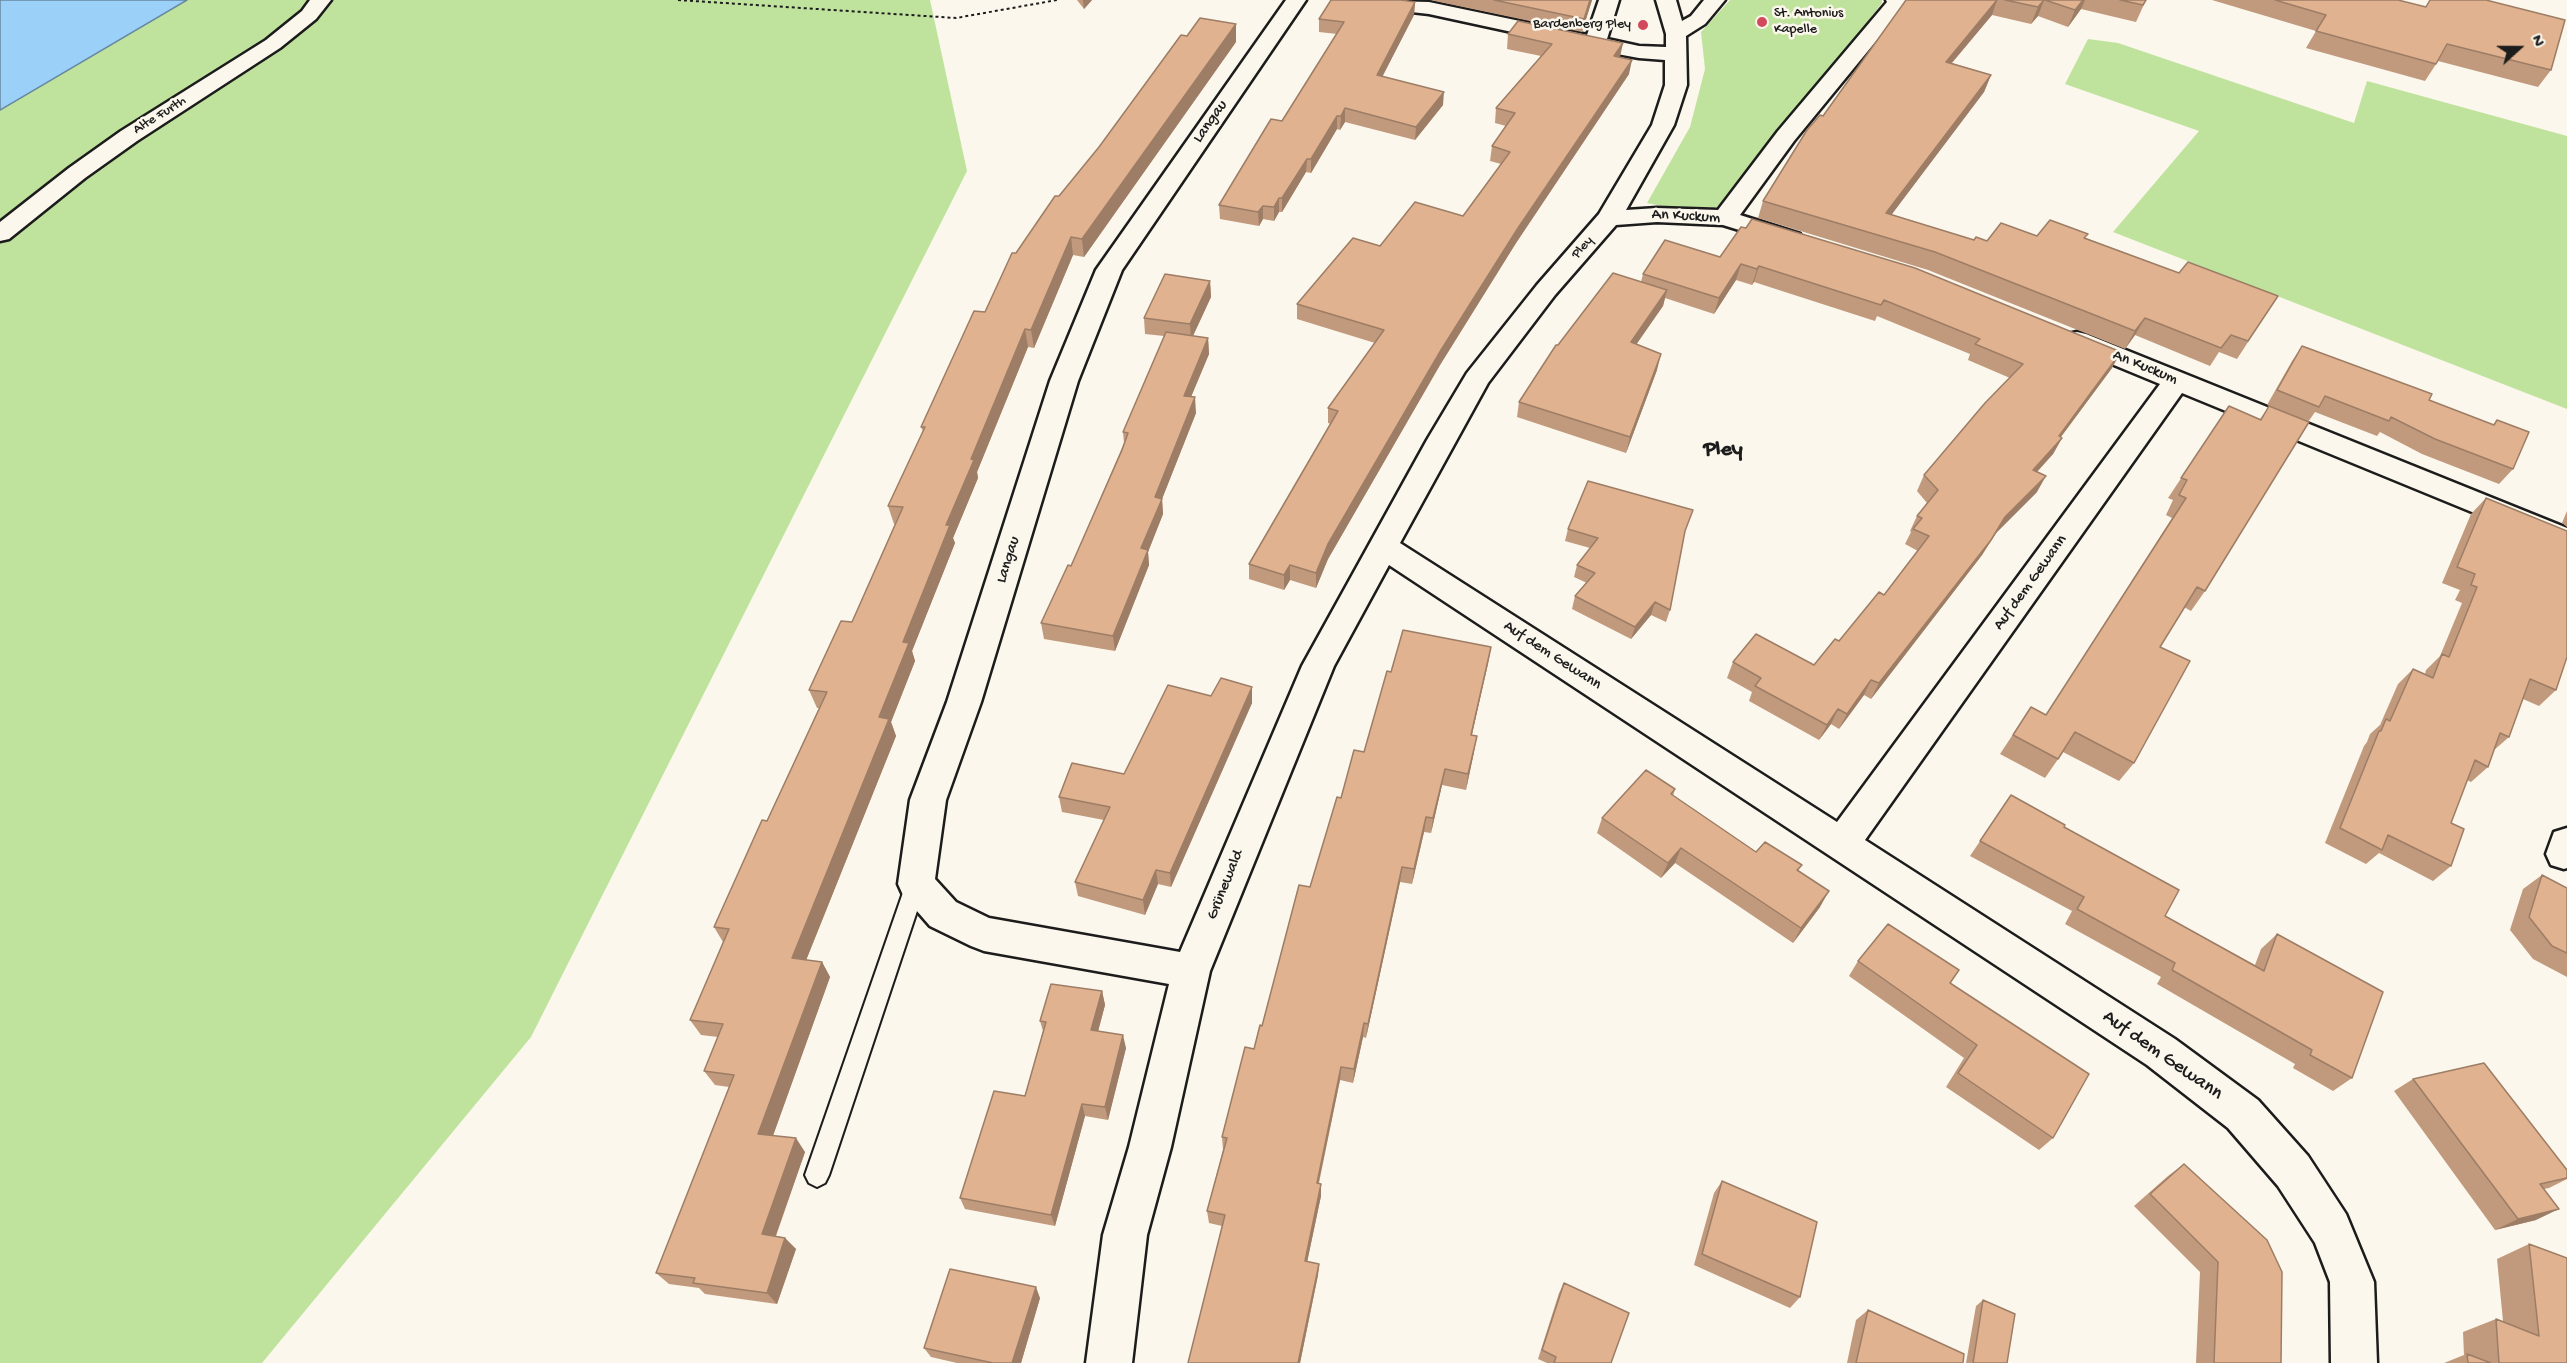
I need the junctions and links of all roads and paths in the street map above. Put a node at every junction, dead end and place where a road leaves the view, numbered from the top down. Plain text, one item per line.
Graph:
1 (321, 0) edge
2 (678, 0) edge
3 (1057, 0) edge
4 (1296, 0) edge
5 (1358, 0) edge
6 (1609, 0) edge
7 (1666, 0) edge
8 (1715, 0) edge
9 (1896, 0) edge
10 (1595, 44) junction
11 (1676, 44) junction
12 (1609, 218) junction
13 (1725, 218) junction
14 (0, 234) edge
15 (1812, 245) edge
16 (2059, 333) edge
17 (2176, 381) junction
18 (1441, 440) joint
19 (2567, 540) edge
20 (1383, 546) junction
21 (1842, 843) junction
22 (916, 884) junction
23 (1191, 970) junction
24 (817, 1175) dead end
25 (1109, 1363) edge
26 (2355, 1363) edge

1 - 14 street, Alte Furth
2 - 3 path
4 - 22 street, Langau
5 - 10 street
6 - 10 street
7 - 11 street, Pley
8 - 11 street
9 - 13 street
10 - 11 street
11 - 12 street, Pley
12 - 13 street, An Kuckum
12 - 18 street, Pley
13 - 15 street, An Kuckum
16 - 17 street, An Kuckum
17 - 19 street, An Kuckum
17 - 21 street, Auf dem Gewann
18 - 20 street, Grünewald
20 - 21 street, Auf dem Gewann
20 - 23 street, Grünewald
21 - 26 street, Auf dem Gewann
22 - 23 street
22 - 24 lane
23 - 25 street, Grünewald

